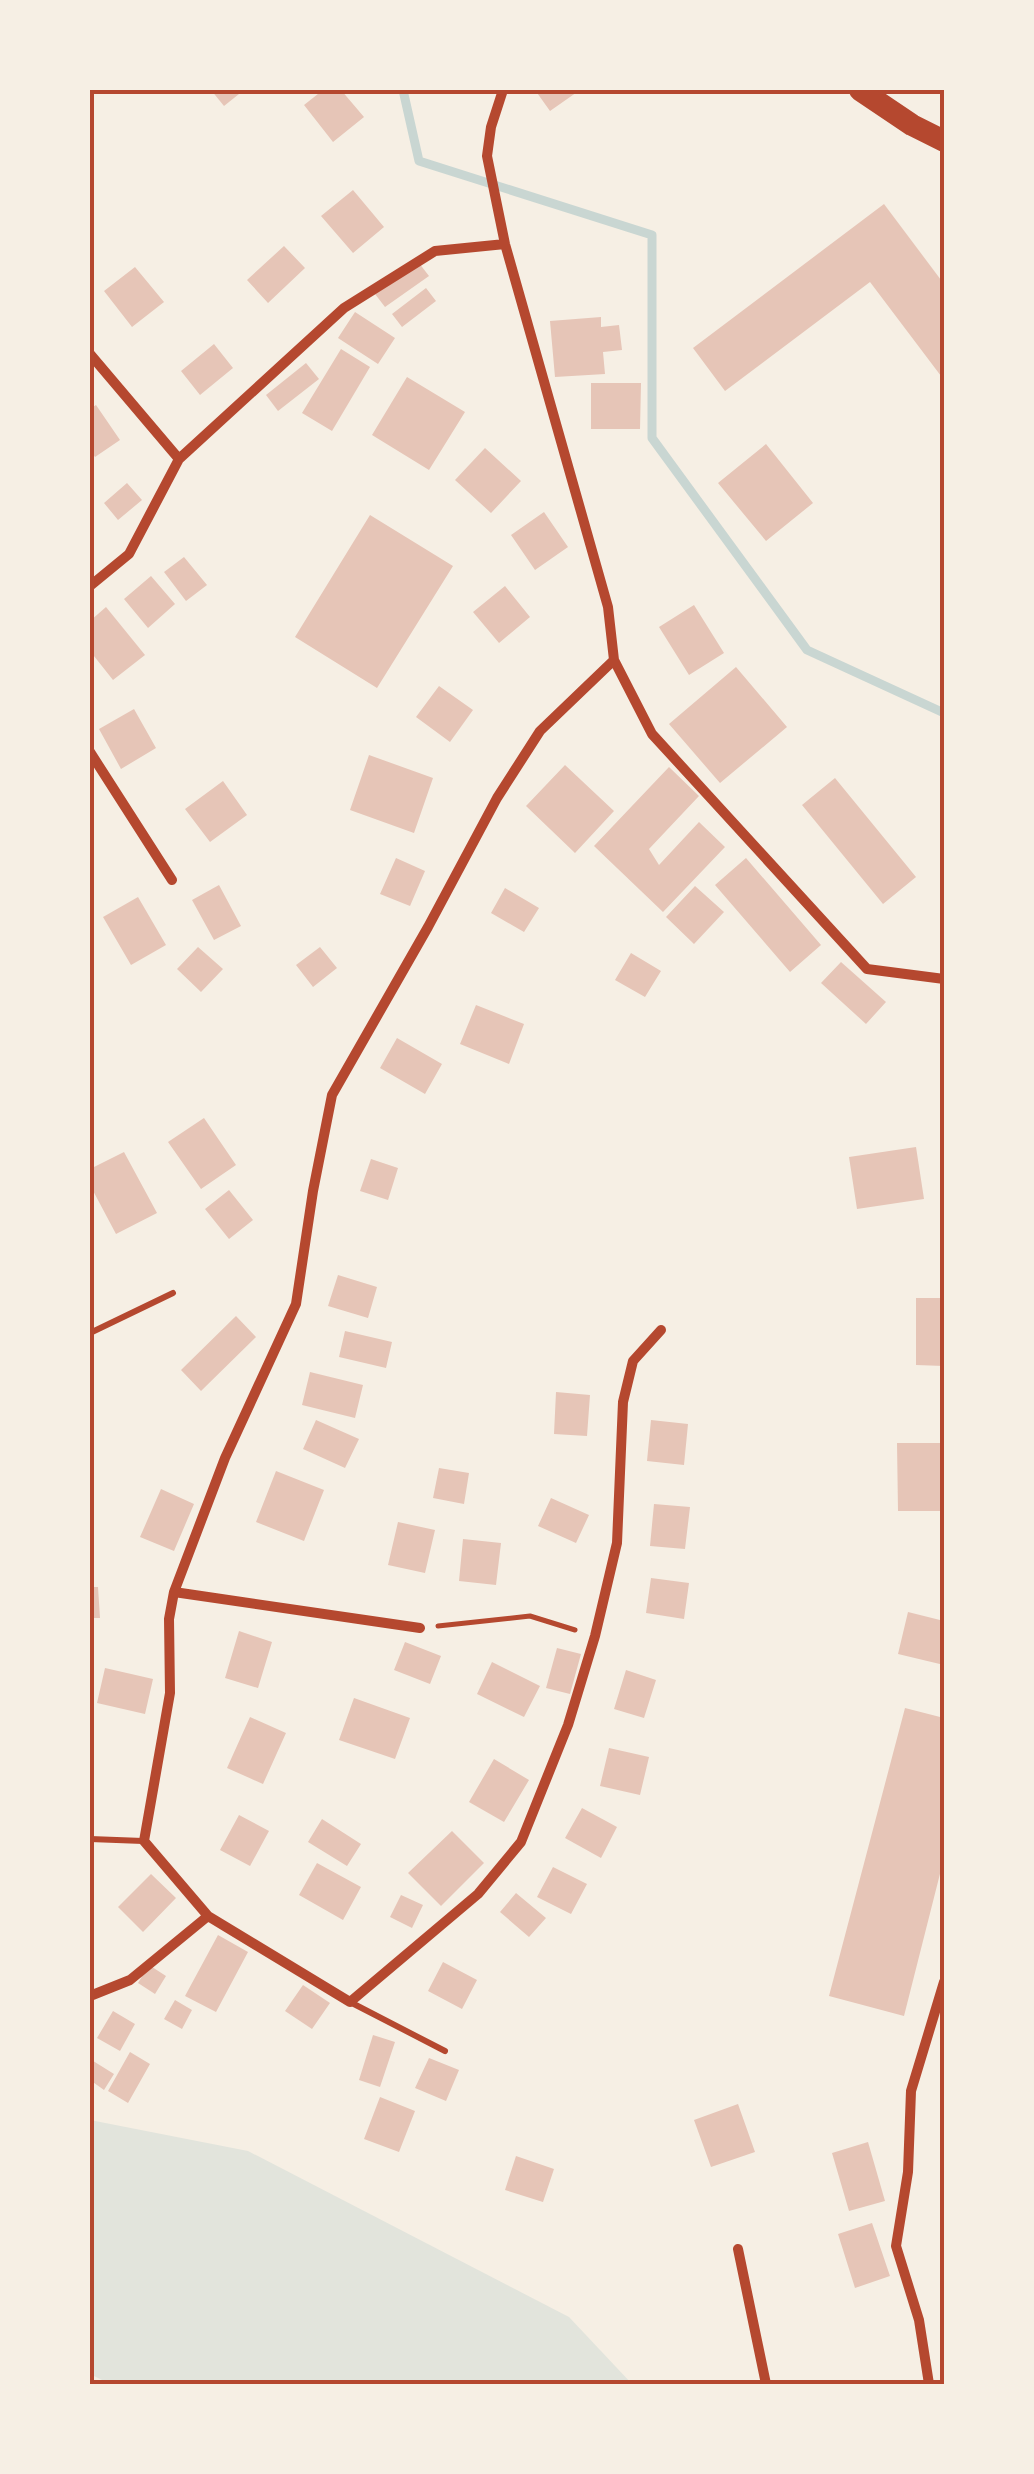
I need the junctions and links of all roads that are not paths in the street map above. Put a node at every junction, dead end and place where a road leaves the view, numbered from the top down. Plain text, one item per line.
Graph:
1 (503, 90) edge
2 (860, 90) edge
3 (944, 141) edge
4 (505, 244) junction
5 (90, 354) edge
6 (178, 459) junction
7 (90, 586) edge
8 (614, 660) junction
9 (90, 752) edge
10 (172, 880) dead end
11 (944, 980) edge
12 (173, 1293) dead end
13 (660, 1330) dead end
14 (90, 1334) edge
15 (174, 1592) junction
16 (420, 1628) road end
17 (90, 1839) edge
18 (144, 1841) junction
19 (208, 1916) junction
20 (944, 1982) edge
21 (90, 1996) edge
22 (350, 2002) junction
23 (444, 2051) dead end
24 (738, 2248) dead end
25 (766, 2384) edge
26 (929, 2384) edge

1 - 4 street
2 - 3 highway
4 - 6 street
4 - 8 street
5 - 6 street
6 - 7 street
8 - 11 street
8 - 15 street
9 - 10 street
12 - 14 lane
13 - 22 street
15 - 16 street
15 - 18 street
17 - 18 lane
18 - 19 street
19 - 21 street
19 - 22 street
20 - 26 street
22 - 23 lane
24 - 25 street

